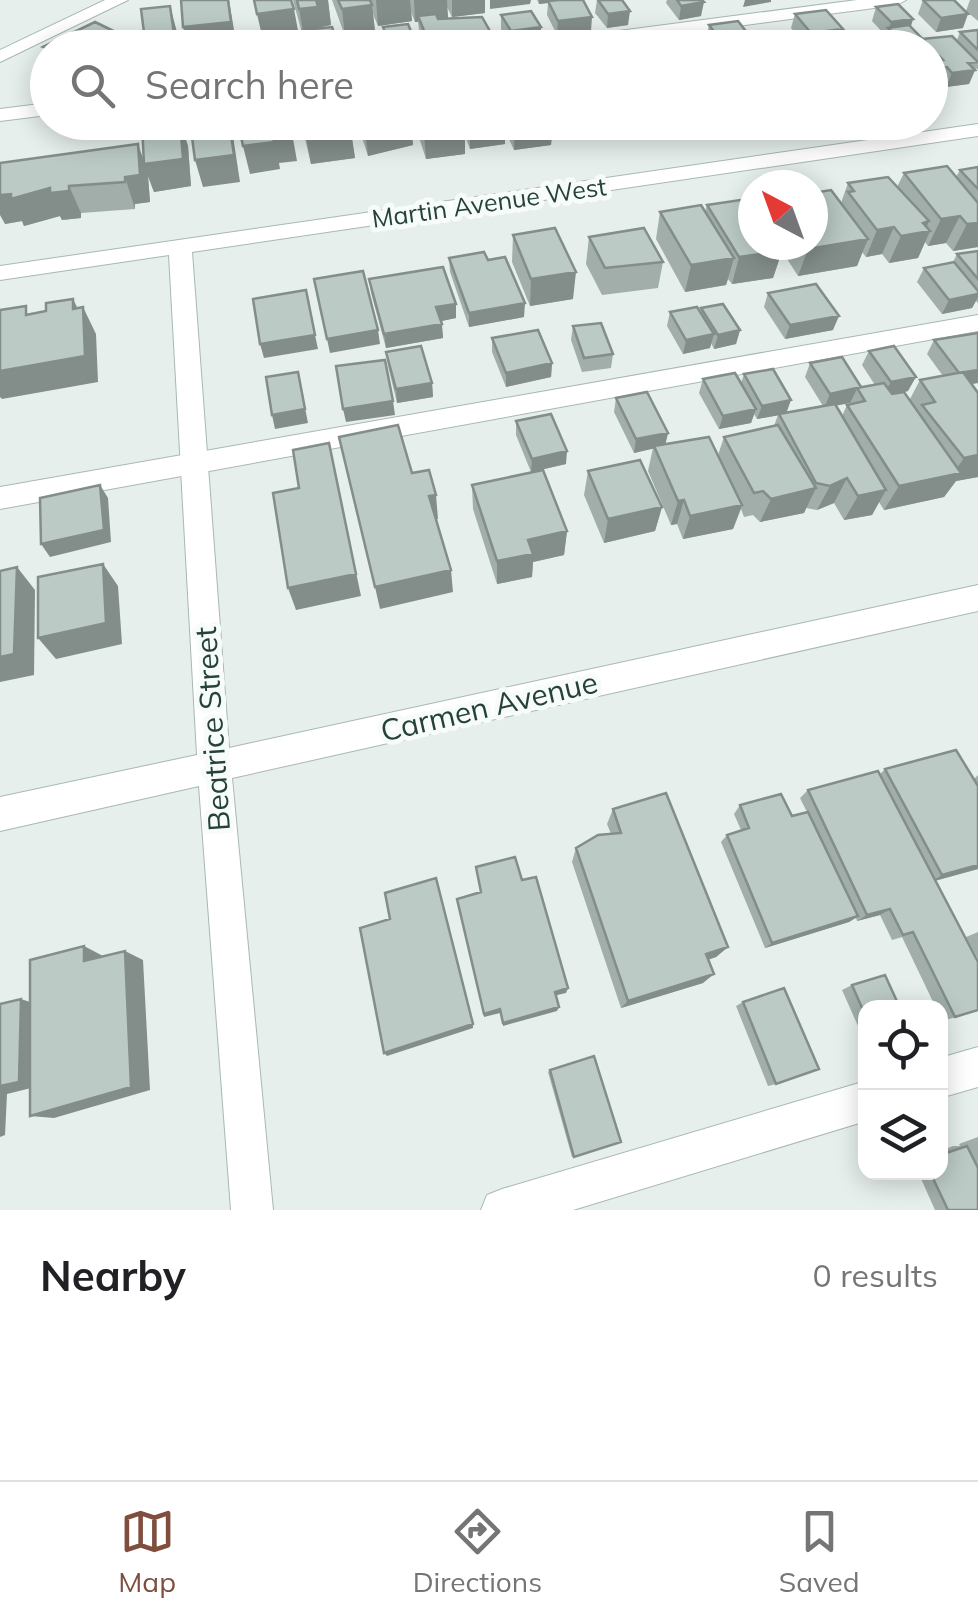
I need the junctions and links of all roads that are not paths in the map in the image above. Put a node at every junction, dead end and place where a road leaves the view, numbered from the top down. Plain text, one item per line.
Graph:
1 (119, 0) edge
2 (897, 0) edge
3 (56, 30) edge
4 (666, 30) edge
5 (30, 43) edge
6 (0, 57) edge
7 (30, 111) edge
8 (0, 115) edge
9 (978, 130) edge
10 (948, 134) edge
11 (910, 140) edge
12 (180, 247) junction
13 (0, 273) edge
14 (978, 323) edge
15 (194, 464) junction
16 (0, 498) edge
17 (978, 598) edge
18 (214, 767) junction
19 (0, 814) edge
20 (978, 1067) edge
21 (948, 1076) edge
22 (858, 1103) edge
23 (252, 1210) edge
24 (502, 1210) edge

1 - 3 street
2 - 4 street
5 - 6 street
7 - 8 street
9 - 10 street, Martin Avenue West
11 - 12 street, Martin Avenue West
12 - 13 street, Martin Avenue West
12 - 15 street, Beatrice Street
14 - 15 street
15 - 16 street
15 - 18 street, Beatrice Street
17 - 18 street, Carmen Avenue
18 - 19 street, Carmen Avenue
18 - 23 street, Beatrice Street
20 - 21 street
22 - 24 street

